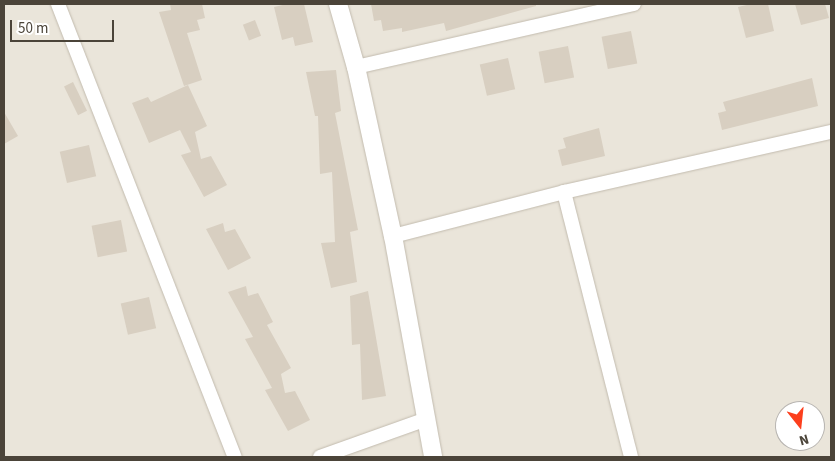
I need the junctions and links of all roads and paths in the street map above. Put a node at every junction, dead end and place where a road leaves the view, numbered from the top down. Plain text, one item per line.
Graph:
1 (58, 4) edge
2 (338, 4) edge
3 (634, 4) edge
4 (356, 67) junction
5 (831, 132) edge
6 (564, 192) junction
7 (393, 236) junction
8 (427, 419) junction
9 (235, 457) edge
10 (320, 457) edge
11 (433, 457) edge
12 (630, 457) edge

1 - 9 street
2 - 4 street
3 - 4 street
4 - 7 street
5 - 6 street
6 - 7 street
6 - 12 street
7 - 8 street
8 - 10 street
8 - 11 street

